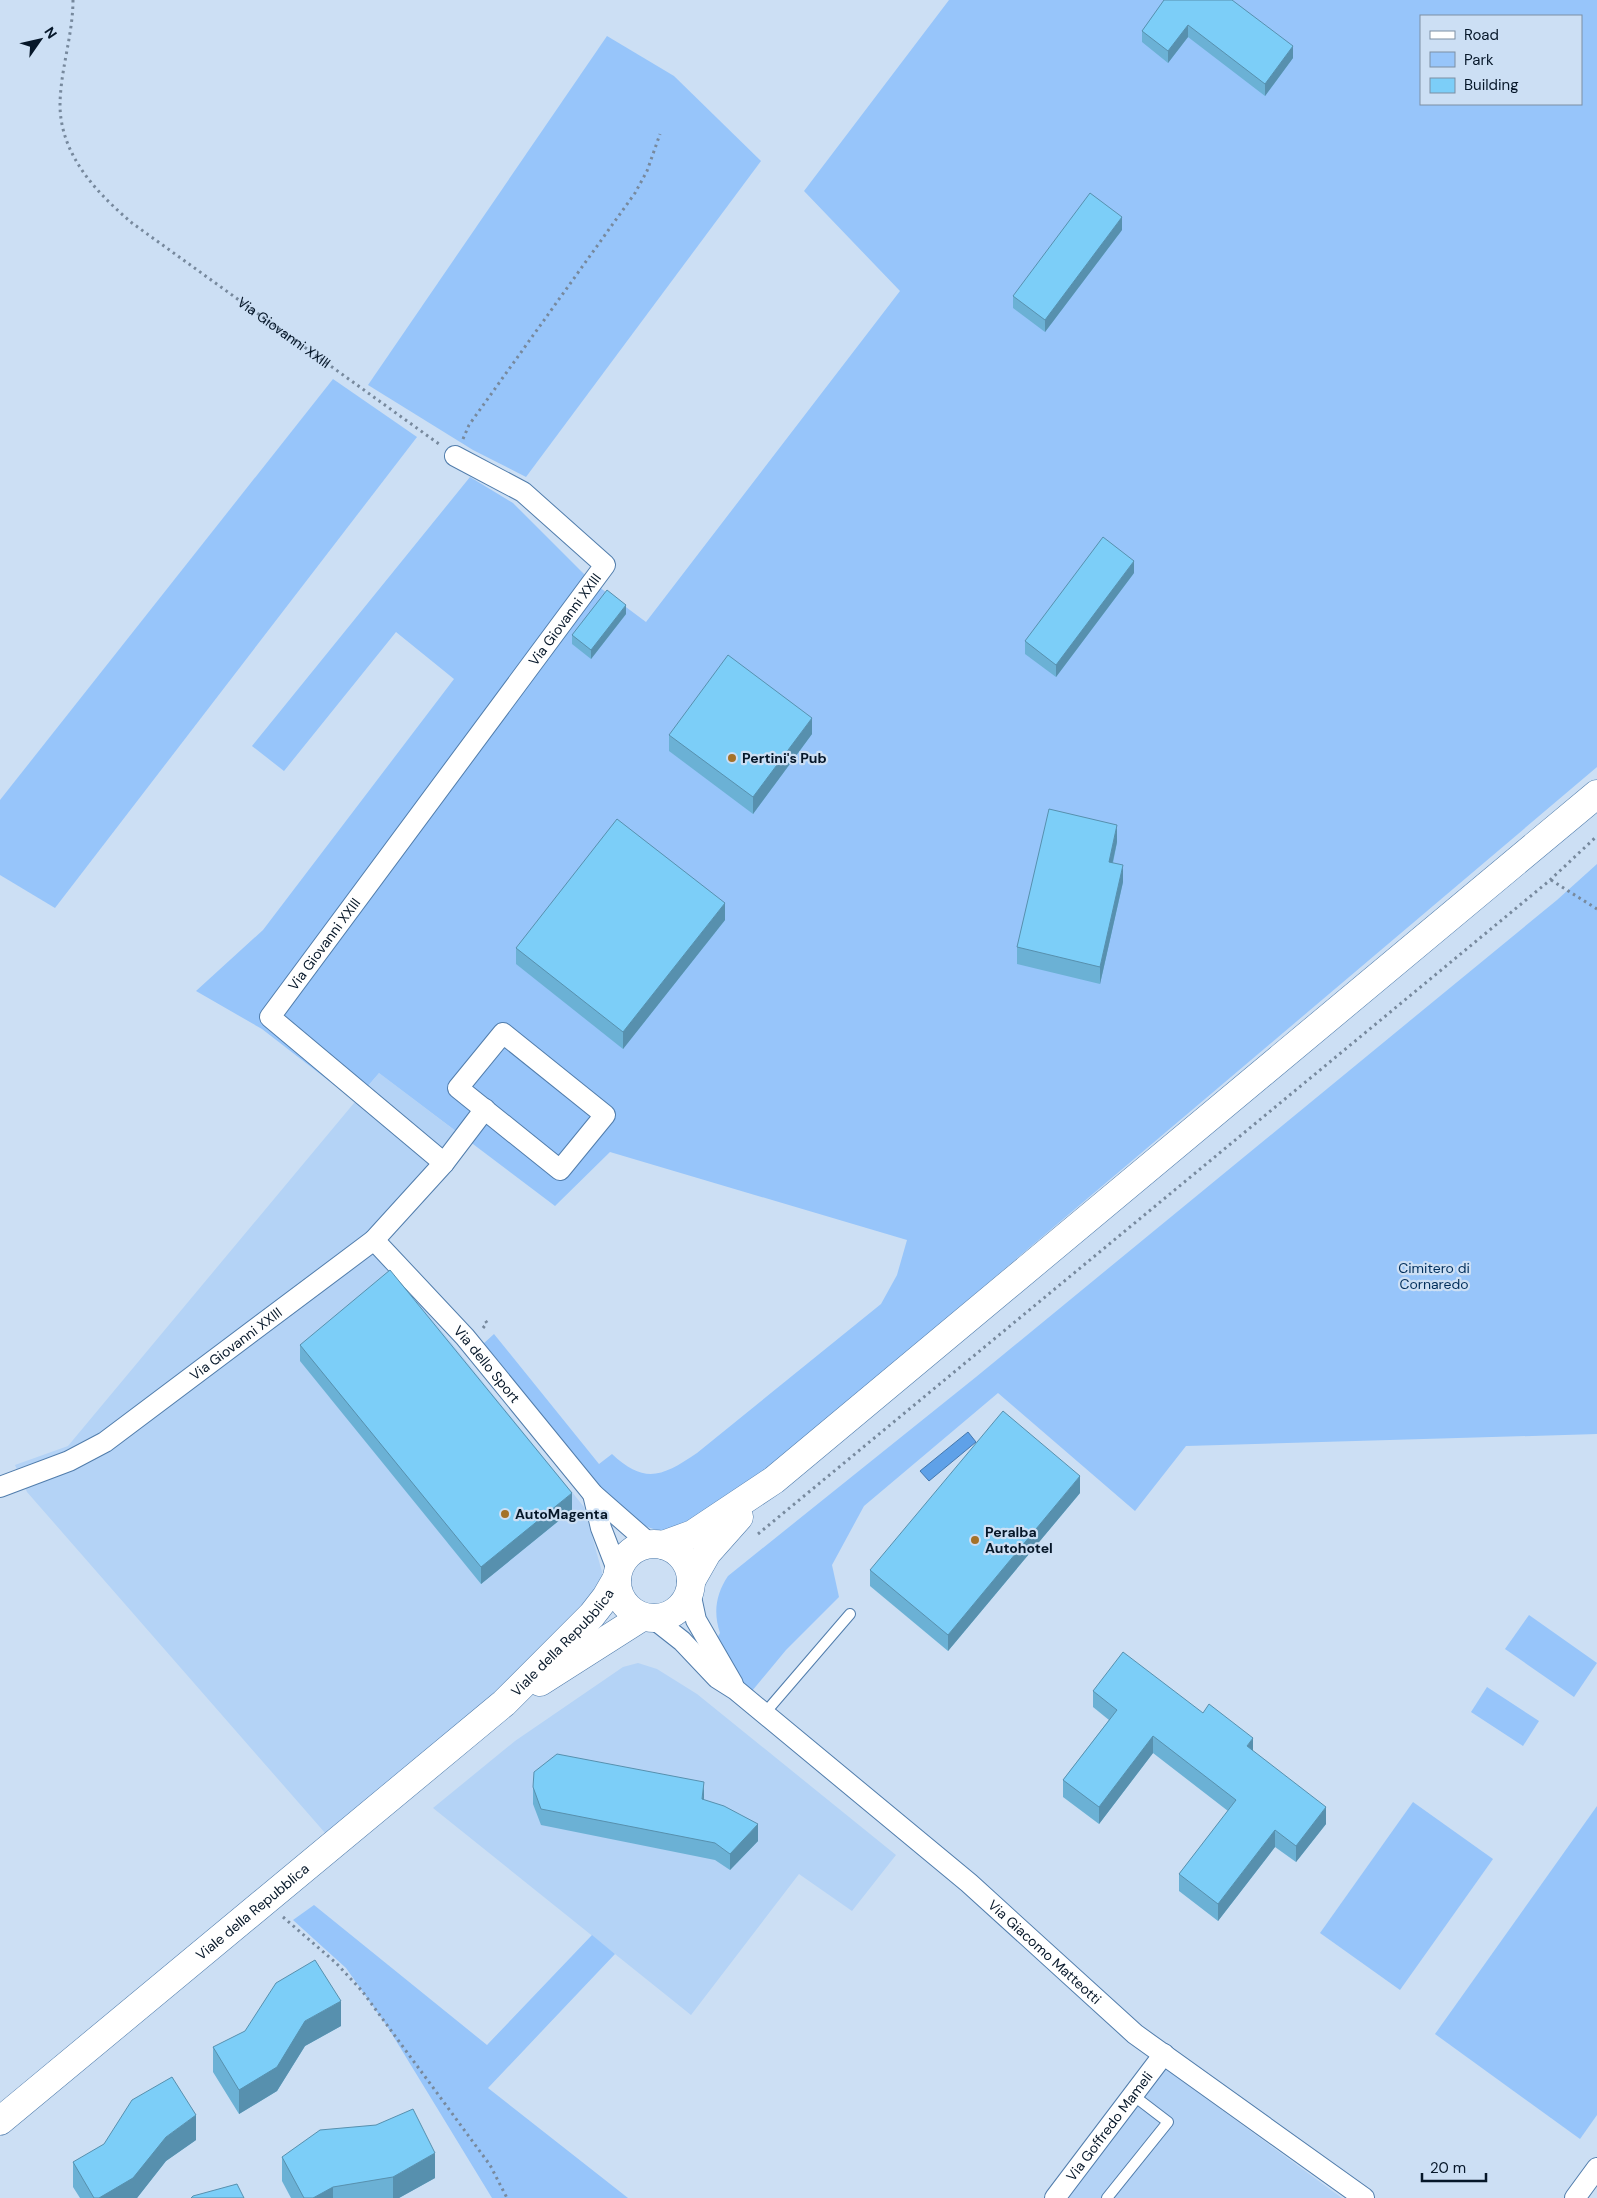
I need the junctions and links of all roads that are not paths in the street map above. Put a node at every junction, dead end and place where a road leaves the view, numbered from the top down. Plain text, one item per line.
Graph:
1 (455, 456) road end
2 (1597, 794) edge
3 (485, 1110) junction
4 (444, 1163) junction
5 (374, 1240) junction
6 (774, 1480) junction
7 (0, 1487) edge
8 (593, 1494) junction
9 (656, 1545) junction
10 (618, 1575) junction
11 (690, 1586) junction
12 (850, 1614) dead end
13 (648, 1618) junction
14 (736, 1690) junction
15 (504, 1704) junction
16 (764, 1714) junction
17 (1164, 2054) junction
18 (1134, 2096) junction
19 (0, 2121) edge
20 (1597, 2168) edge
21 (1055, 2198) edge
22 (1107, 2198) edge
23 (1364, 2198) edge
24 (1575, 2198) edge

1 - 4 street, Via Giovanni XXIII
2 - 6 street
3 - 3 street
3 - 4 street, Via Giovanni XXIII
4 - 5 street, Via Giovanni XXIII
5 - 7 street, Via Giovanni XXIII
5 - 8 street, Via dello Sport
6 - 9 street
6 - 11 street
8 - 9 street, Via dello Sport
8 - 10 street, Via dello Sport
9 - 10 street
9 - 11 street
10 - 13 street
10 - 15 street, Viale della Repubblica
11 - 13 street
11 - 14 street, Via Giacomo Matteotti
12 - 16 lane
13 - 14 street, Via Giacomo Matteotti
13 - 15 street, Viale della Repubblica
14 - 16 street, Via Giacomo Matteotti
15 - 19 street, Viale della Repubblica
16 - 17 street, Via Giacomo Matteotti
17 - 18 street, Via Goffredo Mameli
17 - 23 street, Via Giacomo Matteotti
18 - 21 street, Via Goffredo Mameli
18 - 22 lane
20 - 24 street

